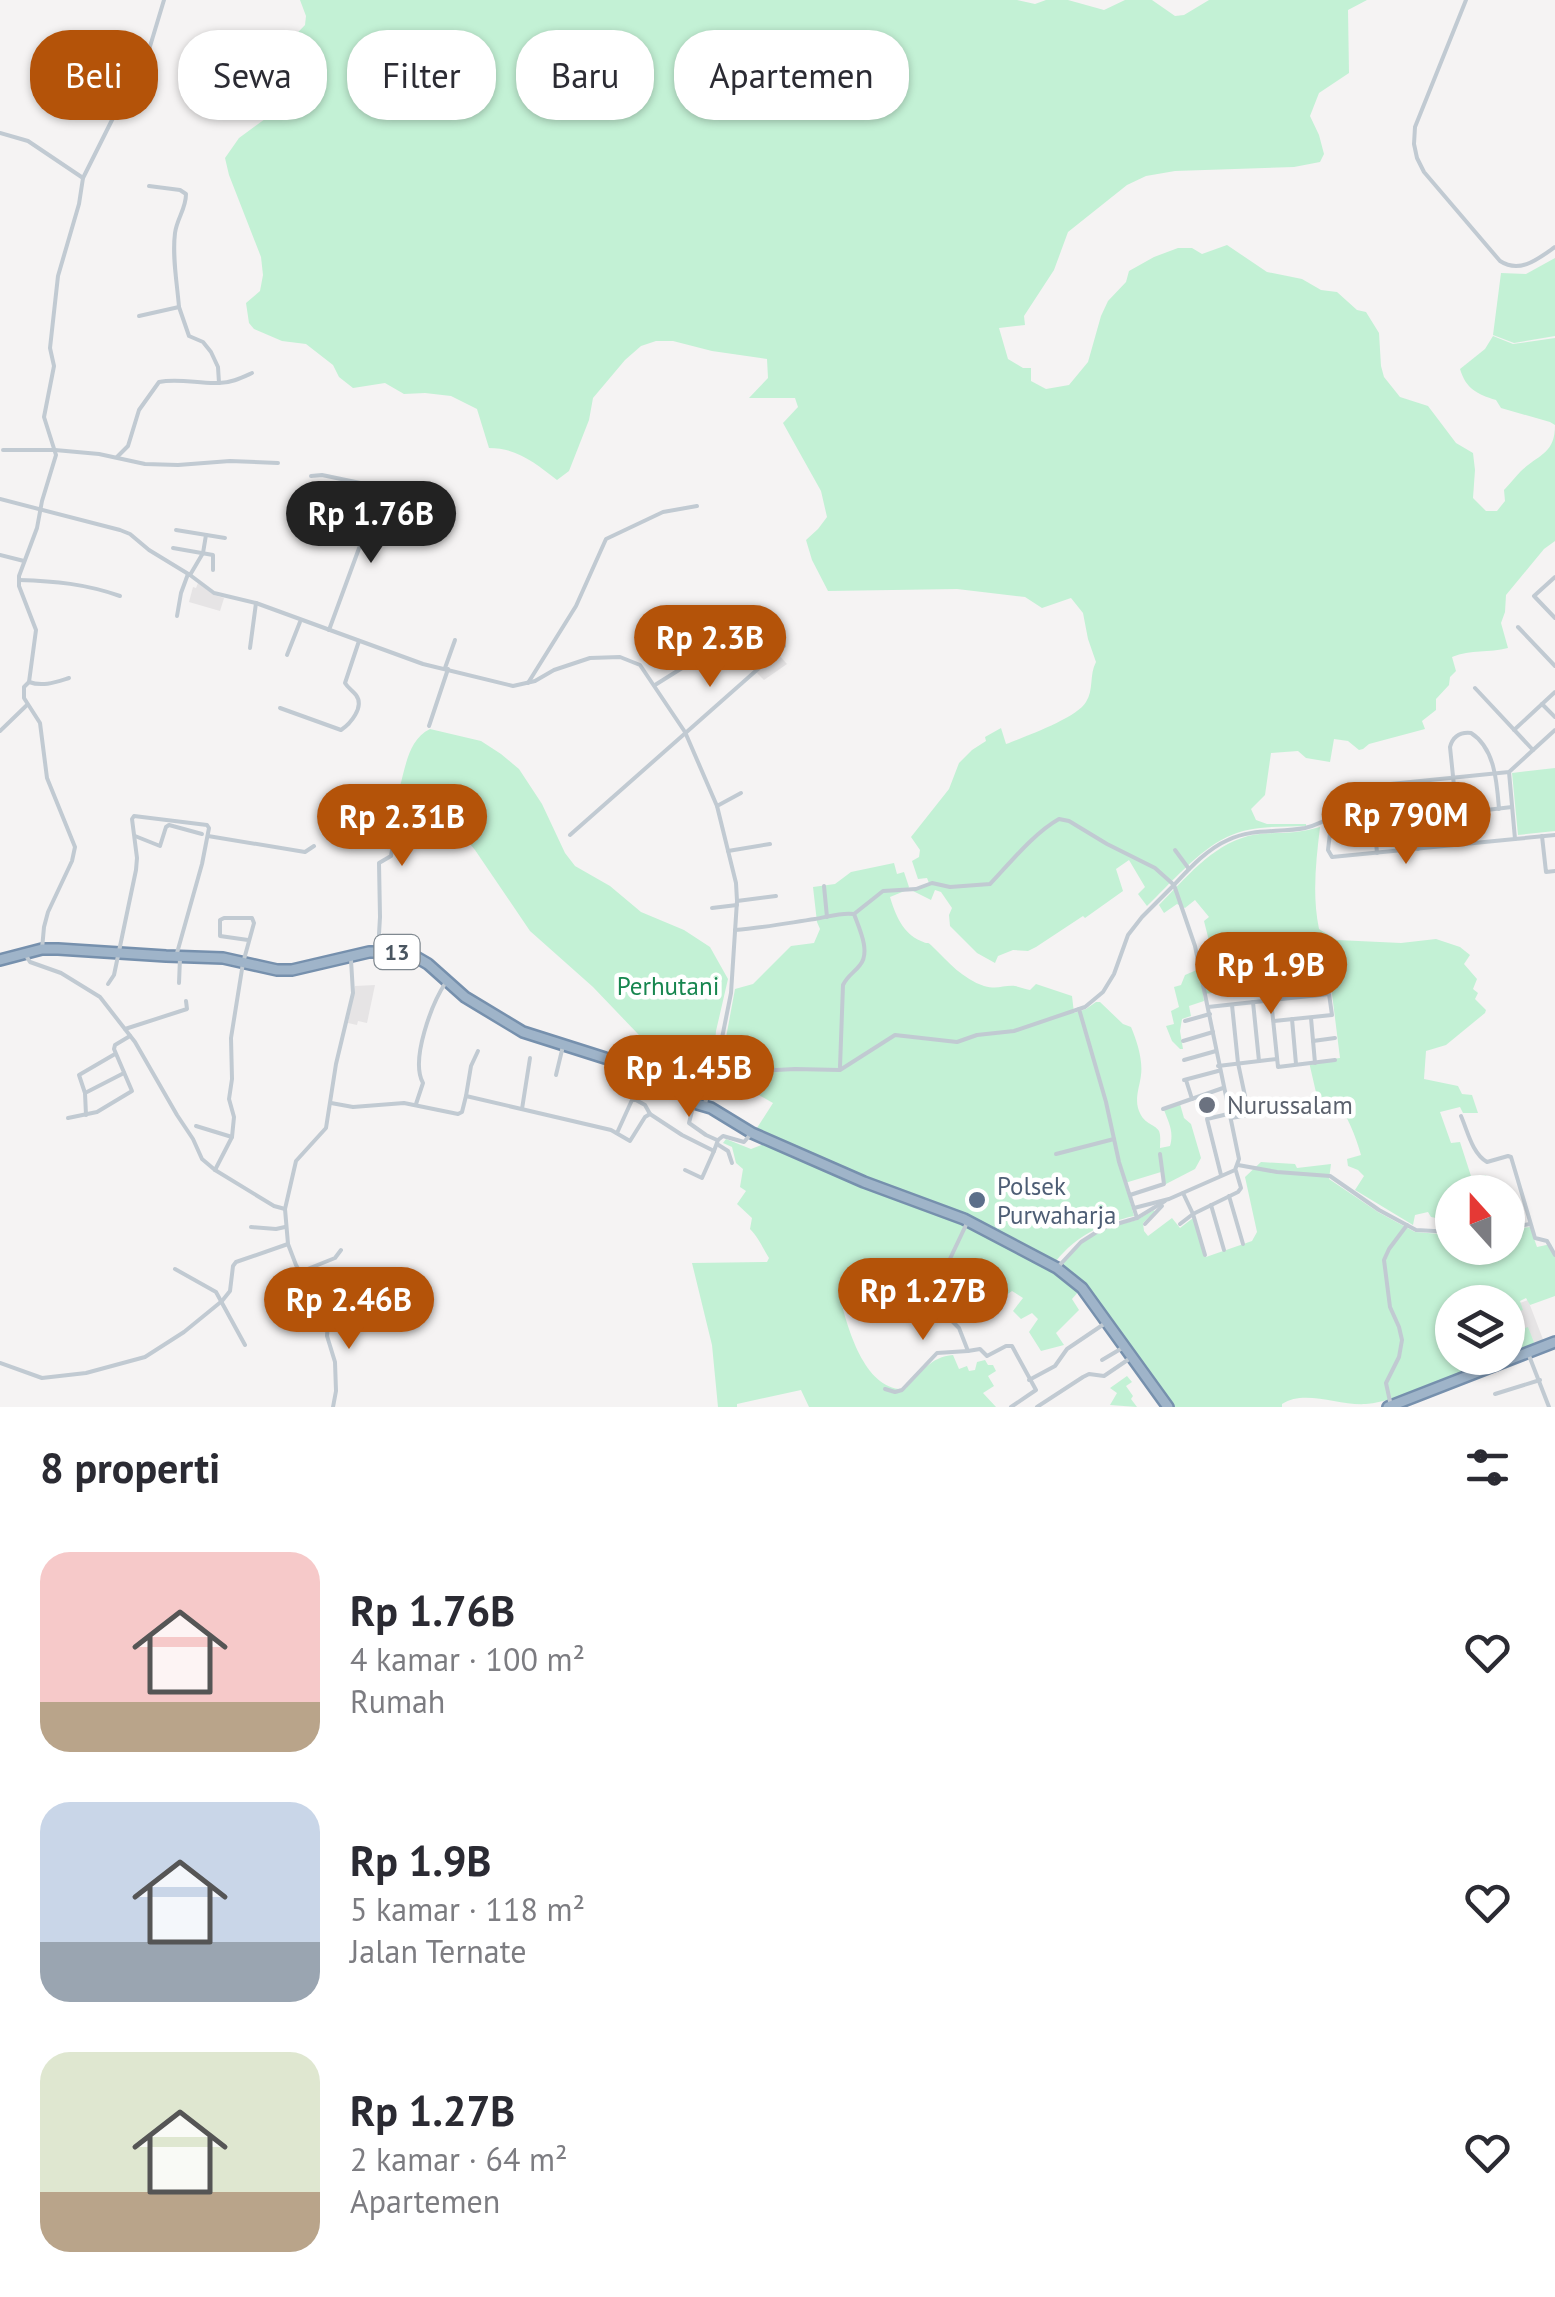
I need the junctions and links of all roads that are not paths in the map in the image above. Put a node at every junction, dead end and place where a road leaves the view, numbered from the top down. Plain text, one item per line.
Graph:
1 (164, 0) edge
2 (1466, 0) edge
3 (0, 133) edge
4 (83, 178) junction
5 (149, 186) dead end
6 (1555, 247) edge
7 (178, 306) junction
8 (139, 316) dead end
9 (252, 373) dead end
10 (219, 384) junction
11 (2, 450) edge
12 (55, 450) junction
13 (117, 457) junction
14 (278, 463) dead end
15 (312, 476) dead end
16 (384, 488) junction
17 (412, 494) dead end
18 (0, 499) edge
19 (697, 506) dead end
20 (40, 510) junction
21 (176, 530) dead end
22 (206, 535) junction
23 (225, 538) dead end
24 (173, 548) dead end
25 (203, 554) junction
26 (0, 555) edge
27 (24, 561) junction
28 (213, 570) dead end
29 (189, 574) junction
30 (1555, 577) edge
31 (19, 580) junction
32 (120, 596) dead end
33 (256, 603) junction
34 (1554, 615) edge
35 (176, 616) dead end
36 (301, 620) junction
37 (732, 620) dead end
38 (1518, 627) dead end
39 (329, 630) junction
40 (740, 630) junction
41 (454, 640) dead end
42 (358, 641) junction
43 (250, 648) dead end
44 (288, 655) dead end
45 (1555, 666) edge
46 (446, 668) junction
47 (69, 678) dead end
48 (29, 682) junction
49 (528, 684) junction
50 (655, 685) junction
51 (1475, 688) dead end
52 (1555, 692) edge
53 (1542, 704) junction
54 (27, 705) junction
55 (280, 708) dead end
56 (1555, 717) edge
57 (428, 726) dead end
58 (1514, 730) junction
59 (1555, 730) edge
60 (0, 731) edge
61 (685, 732) junction
62 (1533, 750) junction
63 (1509, 772) junction
64 (1496, 774) junction
65 (1453, 778) junction
66 (1412, 782) junction
67 (740, 793) dead end
68 (382, 800) dead end
69 (717, 806) junction
70 (1512, 807) junction
71 (1500, 808) junction
72 (1341, 812) dead end
73 (1457, 813) junction
74 (1415, 818) junction
75 (1374, 821) junction
76 (205, 835) junction
77 (570, 835) dead end
78 (1555, 835) edge
79 (135, 836) junction
80 (1542, 836) junction
81 (1516, 839) junction
82 (393, 842) junction
83 (354, 843) dead end
84 (770, 844) dead end
85 (1460, 844) junction
86 (314, 846) dead end
87 (1418, 849) junction
88 (1175, 850) dead end
89 (728, 851) junction
90 (1377, 853) junction
91 (1189, 869) junction
92 (1555, 870) edge
93 (1174, 885) junction
94 (824, 886) dead end
95 (776, 896) dead end
96 (737, 903) junction
97 (712, 908) dead end
98 (854, 914) junction
99 (827, 917) junction
100 (735, 930) junction
101 (248, 940) junction
102 (42, 949) junction
103 (378, 951) junction
104 (118, 952) junction
105 (25, 954) junction
106 (350, 956) junction
107 (178, 957) junction
108 (0, 960) edge
109 (243, 963) junction
110 (446, 982) junction
111 (179, 983) dead end
112 (108, 984) dead end
113 (1271, 1000) junction
114 (186, 1001) dead end
115 (1254, 1002) junction
116 (1232, 1004) junction
117 (1079, 1009) junction
118 (1209, 1011) junction
119 (1310, 1017) junction
120 (1292, 1019) junction
121 (1185, 1020) dead end
122 (1274, 1021) junction
123 (125, 1029) junction
124 (1213, 1032) junction
125 (130, 1036) junction
126 (1335, 1038) dead end
127 (1182, 1041) dead end
128 (1313, 1041) junction
129 (563, 1046) junction
130 (478, 1051) dead end
131 (1216, 1051) junction
132 (114, 1054) junction
133 (530, 1058) dead end
134 (1278, 1059) junction
135 (1184, 1060) dead end
136 (1335, 1060) dead end
137 (1259, 1061) junction
138 (1316, 1062) junction
139 (1238, 1064) junction
140 (1296, 1065) junction
141 (1219, 1069) junction
142 (840, 1070) junction
143 (124, 1073) junction
144 (715, 1074) junction
145 (556, 1075) dead end
146 (1223, 1088) junction
147 (85, 1093) junction
148 (466, 1096) junction
149 (1192, 1099) junction
150 (330, 1103) junction
151 (416, 1104) junction
152 (699, 1105) junction
153 (1163, 1108) dead end
154 (522, 1109) junction
155 (650, 1114) junction
156 (86, 1115) junction
157 (1229, 1116) junction
158 (1462, 1116) dead end
159 (68, 1118) dead end
160 (196, 1126) dead end
161 (617, 1133) junction
162 (752, 1133) junction
163 (232, 1137) junction
164 (1114, 1140) junction
165 (718, 1142) junction
166 (714, 1151) junction
167 (1056, 1154) dead end
168 (1160, 1154) dead end
169 (732, 1163) dead end
170 (1237, 1168) junction
171 (215, 1170) junction
172 (685, 1170) dead end
173 (1222, 1176) junction
174 (1183, 1194) junction
175 (1130, 1196) junction
176 (1229, 1196) junction
177 (1169, 1199) junction
178 (1210, 1205) junction
179 (1134, 1208) junction
180 (285, 1210) junction
181 (1194, 1214) junction
182 (1136, 1218) junction
183 (968, 1220) junction
184 (1145, 1224) dead end
185 (1180, 1224) dead end
186 (1530, 1224) junction
187 (1408, 1225) junction
188 (1525, 1225) edge
189 (286, 1227) junction
190 (251, 1228) dead end
191 (1435, 1232) edge
192 (288, 1244) junction
193 (1243, 1244) dead end
194 (341, 1250) dead end
195 (1224, 1250) dead end
196 (1205, 1255) dead end
197 (1555, 1255) edge
198 (1057, 1268) junction
199 (176, 1269) dead end
200 (300, 1272) junction
201 (222, 1301) junction
202 (911, 1308) dead end
203 (922, 1319) junction
204 (1107, 1322) junction
205 (1555, 1342) edge
206 (245, 1345) dead end
207 (1124, 1347) junction
208 (968, 1351) junction
209 (1528, 1353) junction
210 (1525, 1354) edge
211 (1132, 1357) junction
212 (1102, 1360) dead end
213 (0, 1363) edge
214 (1461, 1375) edge
215 (1029, 1380) junction
216 (1540, 1380) junction
217 (885, 1389) dead end
218 (1494, 1394) dead end
219 (1390, 1406) edge
220 (333, 1407) edge
221 (1011, 1407) edge
222 (1036, 1407) edge
223 (1168, 1407) edge
224 (1549, 1407) edge

1 - 4 street
2 - 6 street
3 - 4 street
4 - 12 street
5 - 7 street
7 - 8 street
7 - 10 street
9 - 10 street
10 - 13 street
11 - 12 street
12 - 13 street
12 - 20 street
13 - 14 street
15 - 16 street
16 - 17 street
16 - 39 street
18 - 20 street
19 - 49 street
20 - 27 street
20 - 29 street
21 - 22 street
22 - 23 street
22 - 25 street
24 - 25 street
25 - 28 street
25 - 29 street
26 - 27 street
27 - 31 street
29 - 33 street
29 - 35 street
30 - 34 street
31 - 32 street
31 - 48 street
33 - 36 street
33 - 43 street
36 - 39 street
36 - 44 street
37 - 40 street
38 - 45 street
39 - 42 street
40 - 50 street
40 - 61 street
41 - 46 street
42 - 46 street
42 - 55 street
46 - 49 street
46 - 57 street
47 - 48 street
48 - 54 street
49 - 50 street
50 - 61 street
51 - 58 street
52 - 53 street
53 - 56 street
53 - 58 street
54 - 60 street
54 - 102 street
58 - 62 street
59 - 62 street
61 - 69 street
61 - 77 street
62 - 63 street
63 - 64 street
63 - 70 street
64 - 65 street
64 - 65 street
64 - 71 street
65 - 66 street
65 - 73 street
66 - 74 street
66 - 75 street
67 - 69 street
68 - 82 street
69 - 89 street
70 - 71 street
70 - 81 street
71 - 73 street
72 - 91 street
73 - 74 street
73 - 85 street
74 - 75 street
74 - 87 street
75 - 90 street
75 - 90 street
76 - 79 street
76 - 79 street
76 - 86 street
76 - 107 street
78 - 80 street
79 - 104 street
80 - 81 street
80 - 92 street
81 - 85 street
82 - 83 street
82 - 103 street
84 - 89 street
85 - 87 street
87 - 90 street
88 - 91 street
89 - 96 street
91 - 93 street
93 - 98 street
93 - 117 street
93 - 118 street
94 - 99 street
95 - 96 street
96 - 97 street
96 - 100 street
98 - 99 street
98 - 142 street
99 - 100 street
100 - 144 street
101 - 101 street
101 - 109 street
102 - 104 highway, 13
102 - 105 highway, 13
103 - 106 highway, 13
103 - 110 highway, 13
104 - 107 highway, 13
104 - 112 street
105 - 108 highway, 13
105 - 123 street
106 - 109 highway, 13
106 - 150 street
107 - 109 highway, 13
107 - 111 street
109 - 163 street
110 - 129 highway, 13
110 - 151 street
113 - 115 street
113 - 119 street
113 - 122 street
114 - 123 street
115 - 116 street
115 - 137 street
116 - 118 street
116 - 139 street
117 - 142 street
117 - 164 street
118 - 121 street
118 - 124 street
119 - 120 street
119 - 128 street
120 - 122 street
120 - 140 street
122 - 134 street
123 - 125 street
124 - 127 street
124 - 131 street
125 - 132 street
125 - 171 street
126 - 128 street
128 - 138 street
129 - 145 street
129 - 152 highway, 13
130 - 148 street
131 - 135 street
131 - 141 street
132 - 143 street
132 - 147 street
133 - 154 street
134 - 137 street
134 - 140 street
136 - 138 street
137 - 139 street
138 - 140 street
139 - 141 street
139 - 157 street
141 - 146 street
141 - 149 street
142 - 144 street
143 - 147 street
143 - 156 street
144 - 152 street
146 - 149 street
146 - 157 street
147 - 156 street
148 - 151 street
148 - 154 street
149 - 153 street
150 - 151 street
150 - 180 street
152 - 162 highway, 13
152 - 165 street
154 - 161 street
155 - 161 street
155 - 161 street
155 - 166 street
156 - 159 street
157 - 170 street
157 - 173 street
158 - 186 street
160 - 163 street
162 - 165 street
162 - 183 highway, 13
163 - 171 street
164 - 167 street
164 - 175 street
165 - 166 street
165 - 169 street
166 - 172 street
168 - 175 street
170 - 173 street
170 - 176 street
170 - 187 street
171 - 180 street
173 - 174 street
174 - 177 street
174 - 181 street
175 - 179 street
176 - 178 street
176 - 193 street
177 - 179 street
177 - 182 street
177 - 184 street
178 - 181 street
178 - 195 street
179 - 182 street
180 - 189 street
181 - 185 street
181 - 196 street
182 - 198 street
183 - 198 highway, 13
183 - 203 street
186 - 188 street
186 - 197 street
187 - 191 street
187 - 219 street
189 - 190 street
189 - 192 street
192 - 200 street
192 - 201 street
194 - 200 street
198 - 204 highway, 13
199 - 201 street
200 - 220 street
201 - 206 street
201 - 213 street
202 - 203 street
203 - 208 street
204 - 207 highway, 13
204 - 215 street
205 - 209 highway
207 - 211 highway, 13
207 - 212 street
208 - 215 street
208 - 217 street
209 - 210 highway
209 - 216 street
211 - 222 street
211 - 223 highway, 13
214 - 219 highway
215 - 221 street
216 - 218 street
216 - 224 street

